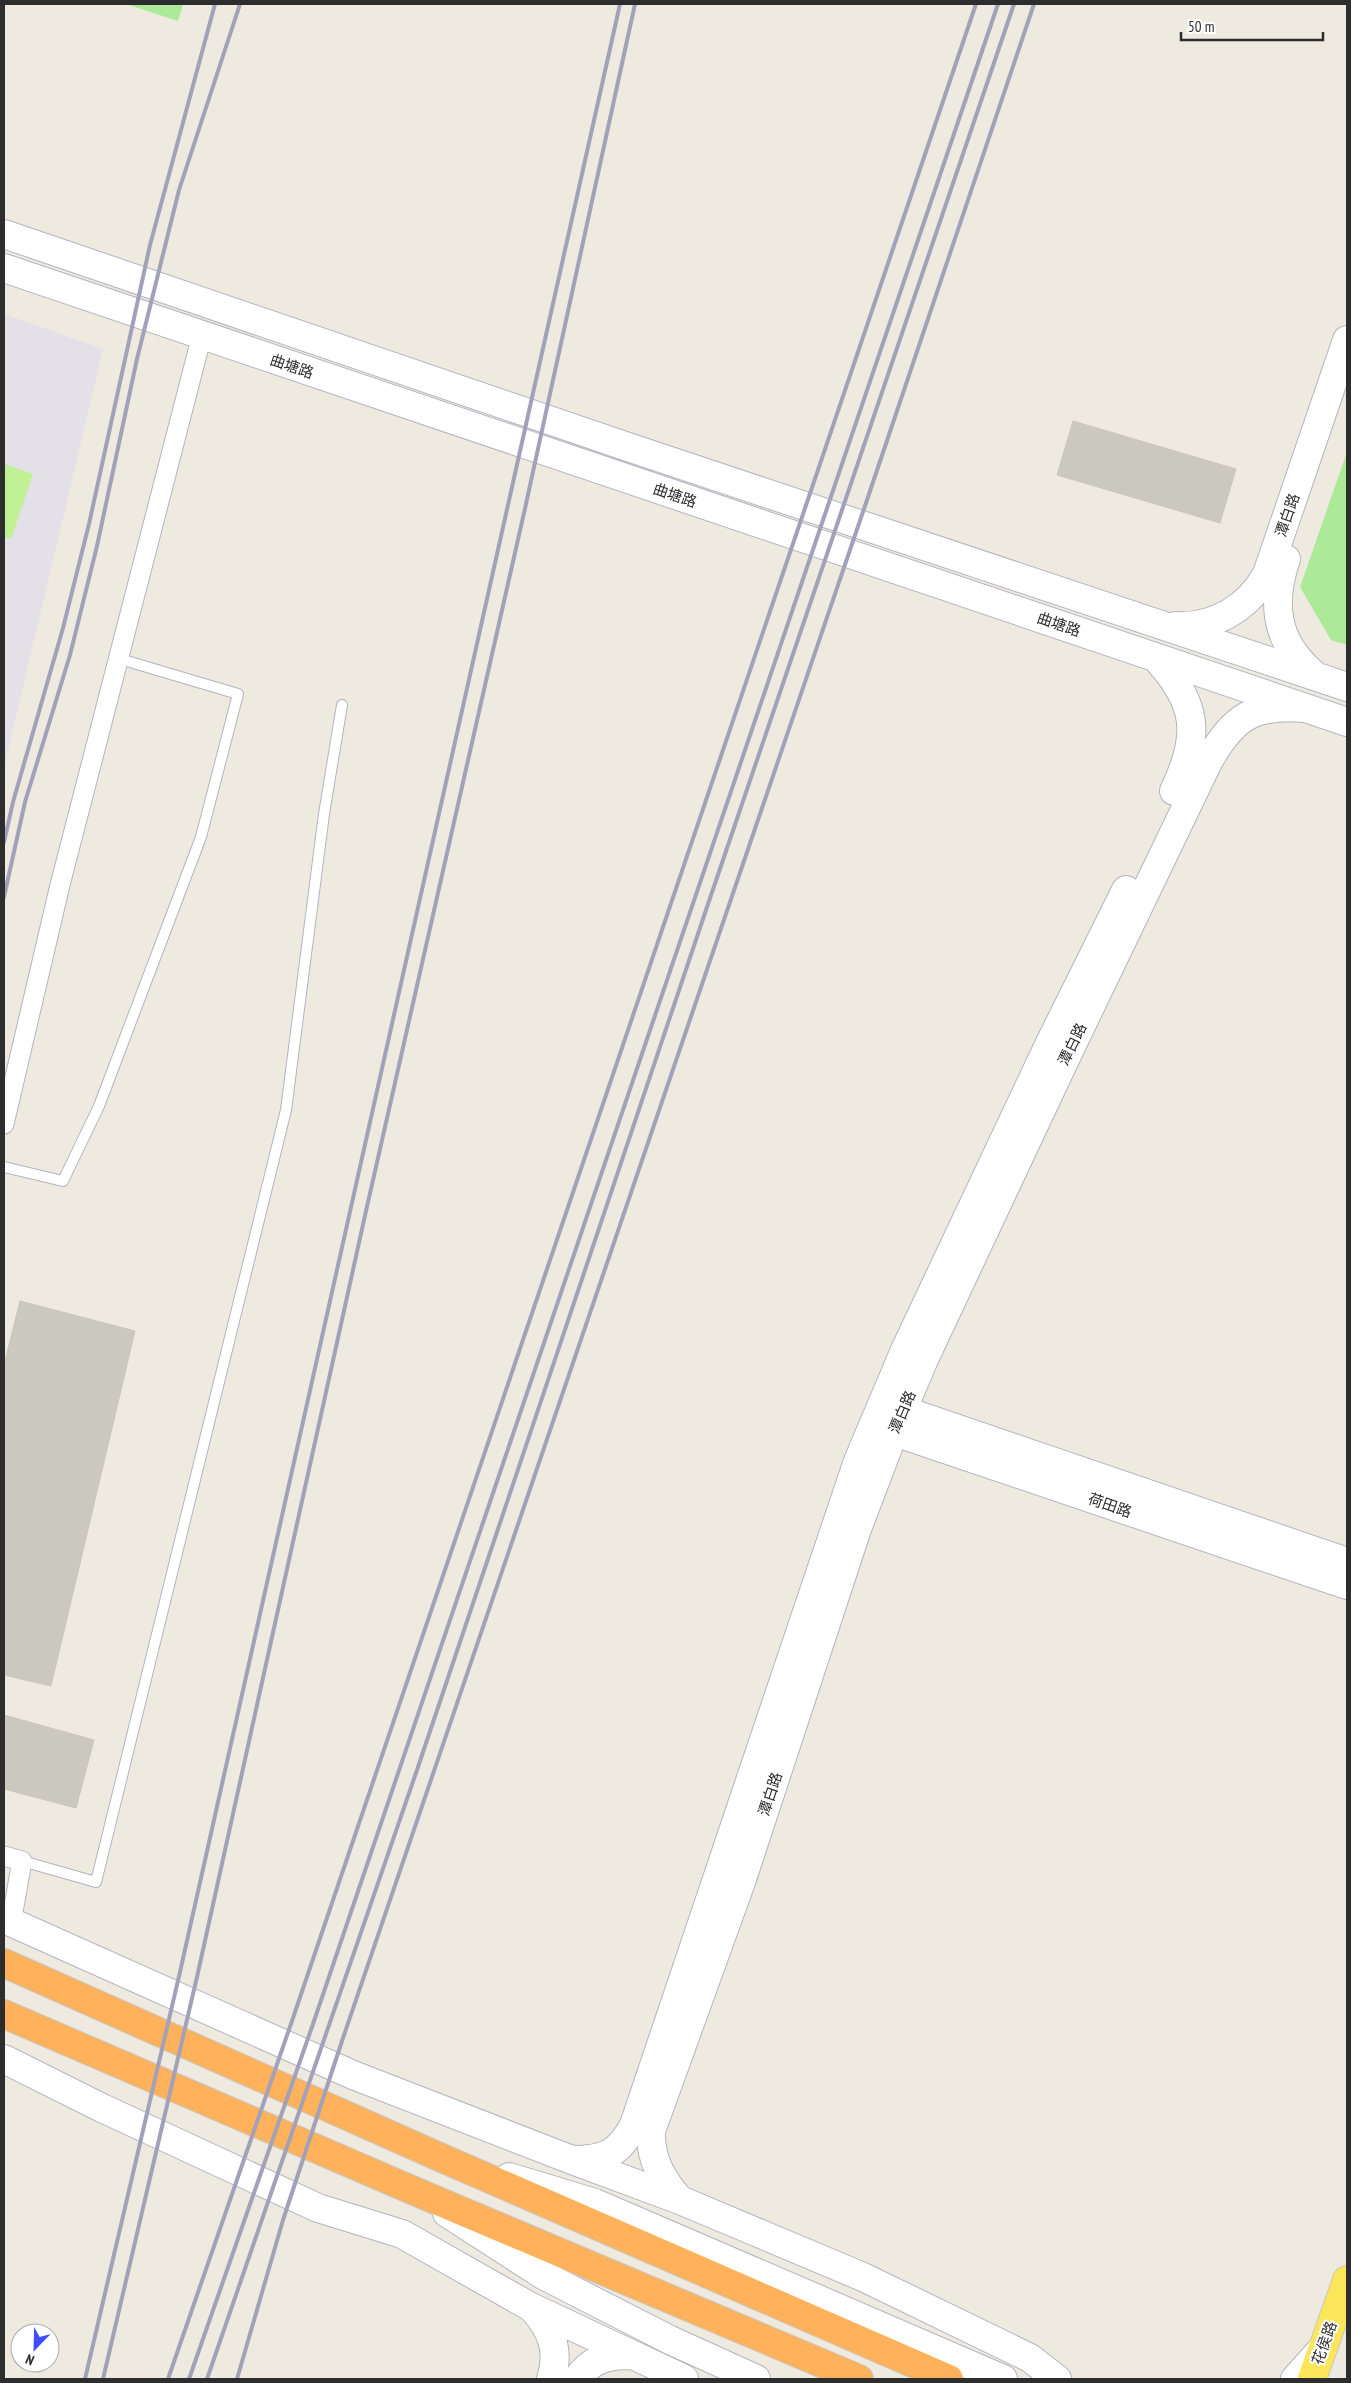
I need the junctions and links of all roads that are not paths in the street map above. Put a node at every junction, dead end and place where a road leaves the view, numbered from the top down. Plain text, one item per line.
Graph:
1 (4, 234) edge
2 (4, 268) edge
3 (202, 336) junction
4 (1347, 340) edge
5 (1347, 380) edge
6 (1165, 625) junction
7 (1155, 657) junction
8 (120, 659) junction
9 (1315, 676) junction
10 (1347, 687) edge
11 (342, 705) dead end
12 (1305, 708) junction
13 (1347, 722) edge
14 (4, 1124) edge
15 (4, 1168) edge
16 (927, 1354) junction
17 (888, 1417) junction
18 (954, 1440) junction
19 (873, 1486) junction
20 (1347, 1562) edge
21 (1347, 1585) edge
22 (13, 1859) edge
23 (8, 1921) edge
24 (4, 1962) edge
25 (4, 2015) edge
26 (4, 2059) edge
27 (436, 2155) junction
28 (572, 2160) junction
29 (412, 2190) junction
30 (680, 2200) junction
31 (1347, 2280) edge
32 (529, 2306) junction
33 (1322, 2349) junction
34 (631, 2355) junction
35 (551, 2379) edge
36 (577, 2379) edge
37 (684, 2379) edge
38 (756, 2379) edge
39 (859, 2379) edge
40 (948, 2379) edge
41 (1003, 2379) edge
42 (1057, 2379) edge
43 (1295, 2379) edge
44 (1312, 2379) edge

1 - 6 street, 曲塘路
2 - 3 street, 曲塘路
3 - 7 street, 曲塘路
3 - 8 street
4 - 6 street, 潭白路
5 - 9 street, 潭白路
6 - 9 street, 曲塘路
7 - 12 street, 曲塘路
7 - 17 street, 潭白路
8 - 14 street
8 - 15 lane
9 - 10 street, 曲塘路
11 - 22 lane
12 - 13 street, 曲塘路
12 - 16 street, 潭白路
16 - 17 street, 潭白路
16 - 18 street
17 - 18 street, 荷田路
17 - 19 street, 潭白路
17 - 28 street, 潭白路
18 - 19 street
18 - 20 street, 荷田路
18 - 21 street, 荷田路
19 - 30 street, 潭白路
22 - 23 street
23 - 28 street
24 - 27 highway
25 - 29 highway
26 - 32 street
27 - 40 highway
27 - 41 street
28 - 30 street
29 - 38 street
29 - 39 highway
30 - 42 street
31 - 33 main road, 花侯路
32 - 34 street
32 - 35 street
33 - 43 street
33 - 44 main road, 花侯路
34 - 36 street
34 - 37 street

